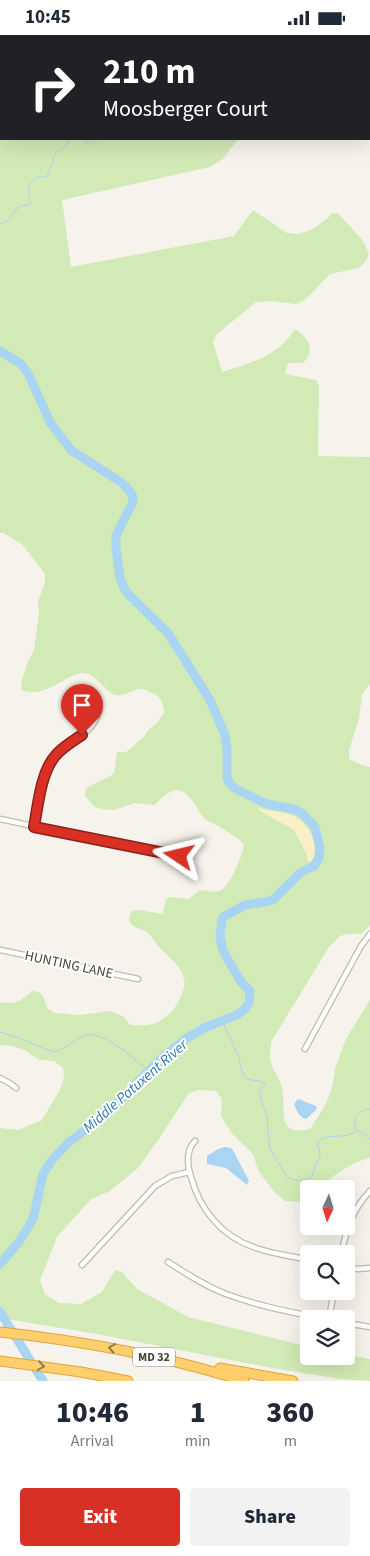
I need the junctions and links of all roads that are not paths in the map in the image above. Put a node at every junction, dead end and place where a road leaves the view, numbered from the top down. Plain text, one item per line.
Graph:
1 (98, 711) dead end
2 (0, 819) edge
3 (34, 827) junction
4 (189, 854) dead end
5 (370, 934) edge
6 (0, 950) edge
7 (138, 979) dead end
8 (305, 1049) dead end
9 (0, 1078) edge
10 (16, 1088) dead end
11 (195, 1141) dead end
12 (189, 1172) junction
13 (370, 1191) edge
14 (344, 1245) edge
15 (300, 1258) edge
16 (168, 1262) dead end
17 (82, 1265) dead end
18 (355, 1268) edge
19 (370, 1268) edge
20 (300, 1314) edge
21 (355, 1324) edge
22 (370, 1327) edge
23 (0, 1332) edge
24 (138, 1353) junction
25 (0, 1361) edge
26 (108, 1377) junction
27 (120, 1381) edge
28 (128, 1381) edge
29 (244, 1381) edge
30 (293, 1381) edge

1 - 3 street
2 - 3 street
3 - 4 street
5 - 8 street
6 - 7 street, HUNTING LANE
9 - 10 street
11 - 12 street
12 - 15 street
12 - 17 street
13 - 14 street
16 - 20 street
18 - 19 street
21 - 22 street
24 -> 23 highway, MD 32
24 - 29 highway, MD 32
24 - 30 highway
25 -> 26 highway, MD 32
26 - 27 highway
26 - 28 highway, MD 32

